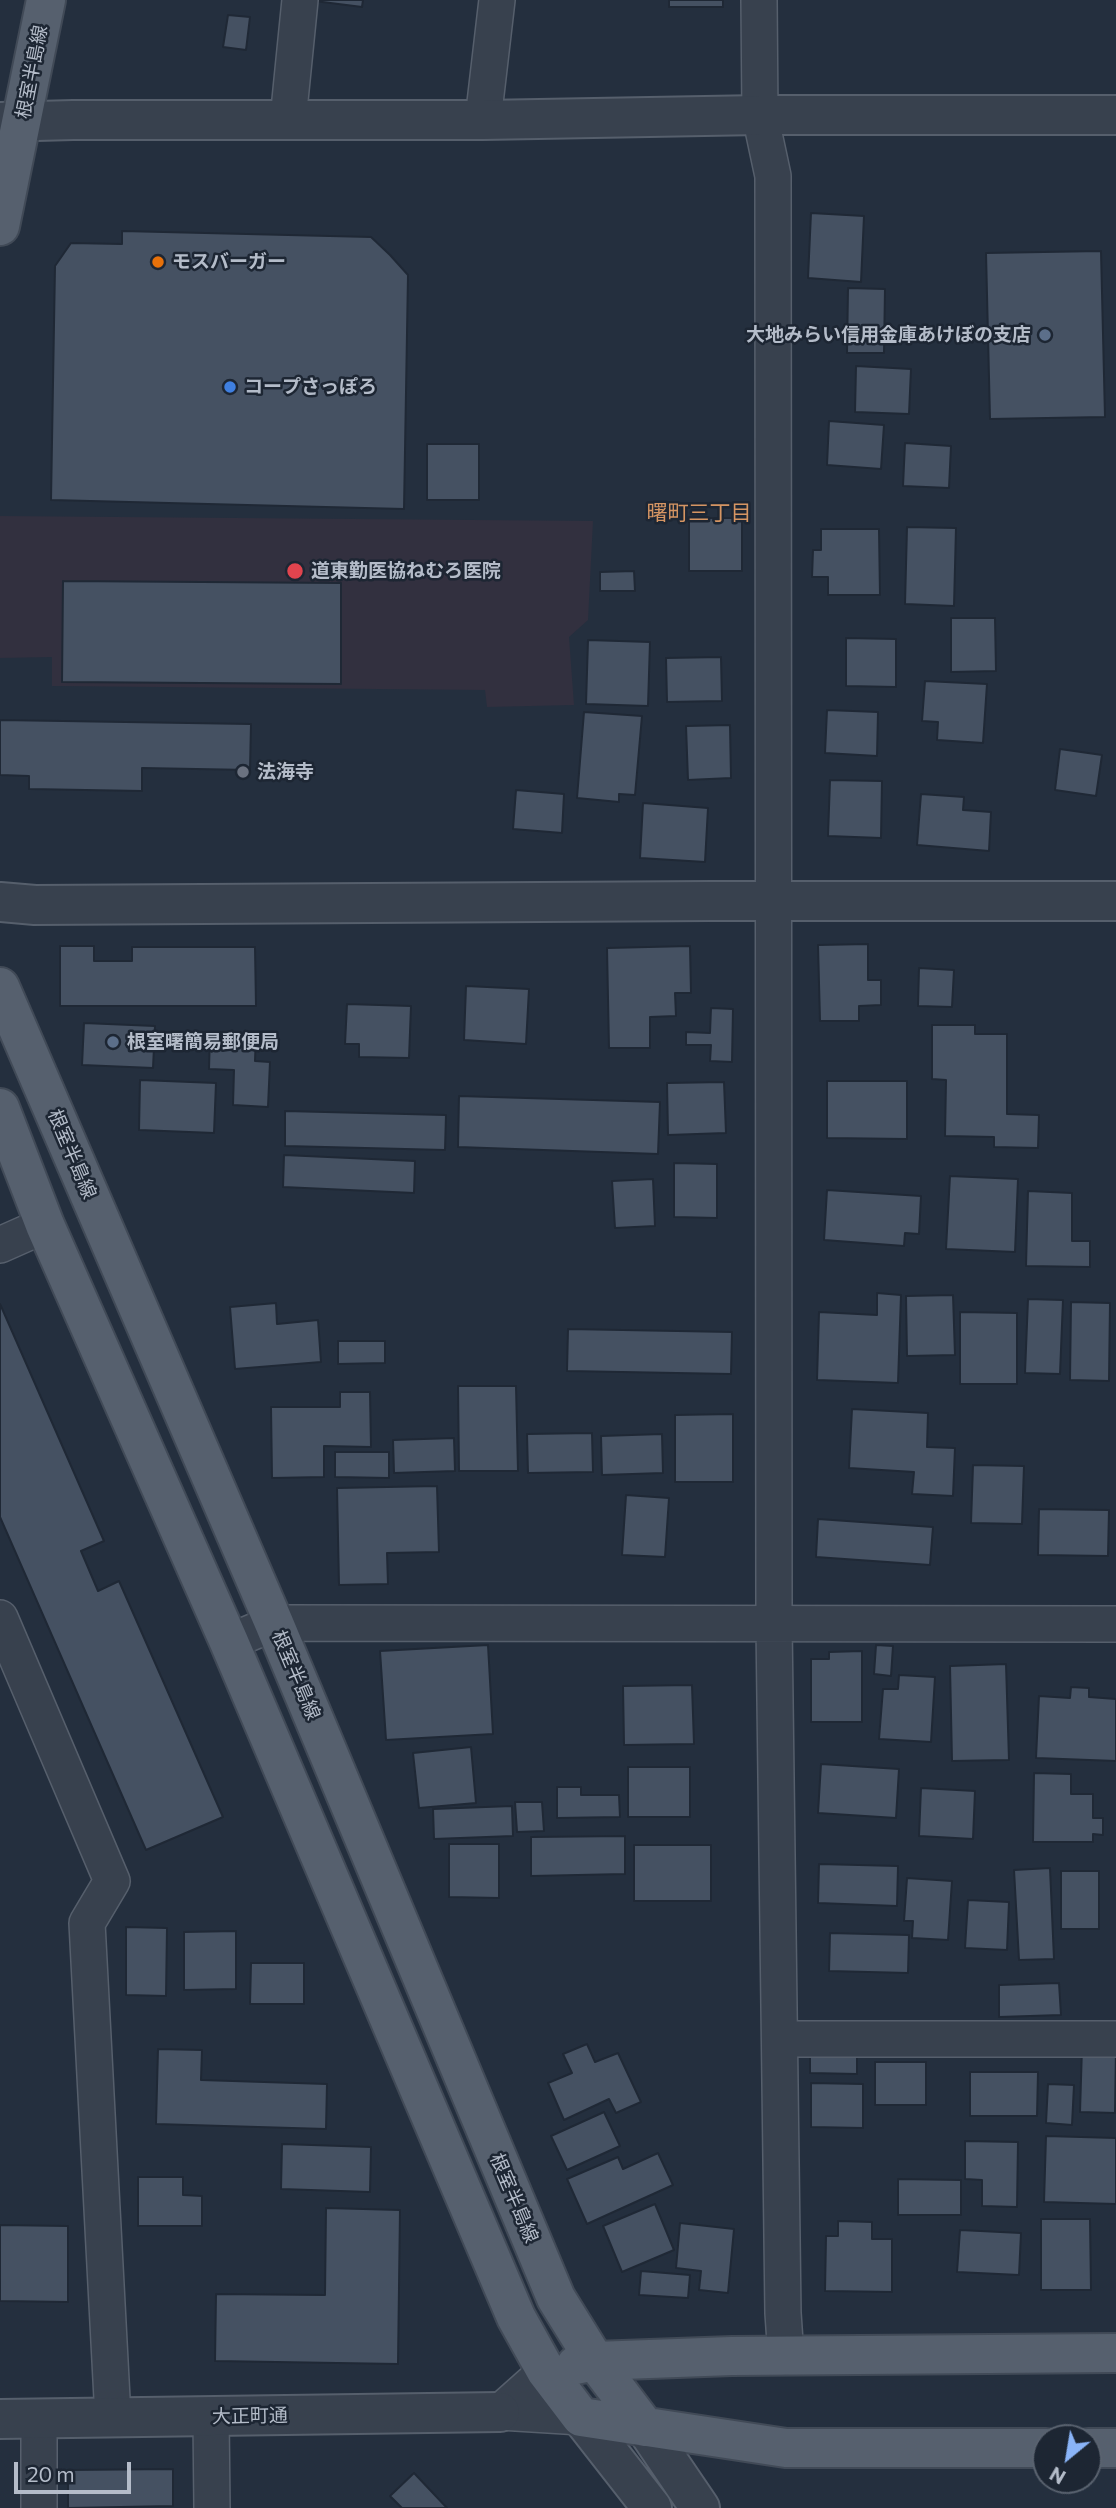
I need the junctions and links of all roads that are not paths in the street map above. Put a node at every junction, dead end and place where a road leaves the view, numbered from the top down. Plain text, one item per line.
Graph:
1 (46, 0) edge
2 (300, 0) edge
3 (496, 0) edge
4 (759, 0) edge
5 (760, 115) junction
6 (1116, 115) edge
7 (288, 120) junction
8 (483, 120) junction
9 (11, 122) edge
10 (0, 226) edge
11 (773, 901) junction
12 (1116, 901) edge
13 (0, 902) edge
14 (0, 986) edge
15 (0, 1108) edge
16 (45, 1225) junction
17 (0, 1245) edge
18 (0, 1618) edge
19 (274, 1623) junction
20 (774, 1624) junction
21 (1116, 1624) edge
22 (229, 1642) junction
23 (781, 2039) junction
24 (1116, 2039) edge
25 (1116, 2353) edge
26 (786, 2357) junction
27 (595, 2361) junction
28 (545, 2371) junction
29 (500, 2412) junction
30 (211, 2417) junction
31 (581, 2417) junction
32 (113, 2418) junction
33 (0, 2419) edge
34 (39, 2419) junction
35 (645, 2427) junction
36 (1032, 2448) edge
37 (39, 2508) edge
38 (212, 2508) edge
39 (652, 2508) edge
40 (700, 2508) edge

1 - 9 main road, 根室半島線
2 - 7 street
3 - 8 street
4 - 5 street
5 - 6 street
5 - 8 street
5 - 11 street
7 - 8 street
7 - 9 street
9 - 10 main road, 根室半島線
11 - 12 street
11 - 13 street
11 - 20 street
14 - 19 main road, 根室半島線
15 - 16 main road
16 - 17 street
16 - 22 main road
18 - 32 street
19 - 20 street
19 - 22 street
19 - 27 main road, 根室半島線
20 - 21 street
20 - 23 street
22 - 28 main road
23 - 24 street
23 - 26 street
25 - 26 main road
26 - 27 main road
27 - 28 main road
27 - 35 main road, 根室半島線
28 - 29 street
28 - 31 main road
29 - 30 street, 大正町通
29 - 31 street
30 - 32 street, 大正町通
30 - 38 street
31 - 35 main road
31 - 39 street
32 - 34 street, 大正町通
33 - 34 street, 大正町通
34 - 37 street
35 - 36 main road
35 - 40 street

